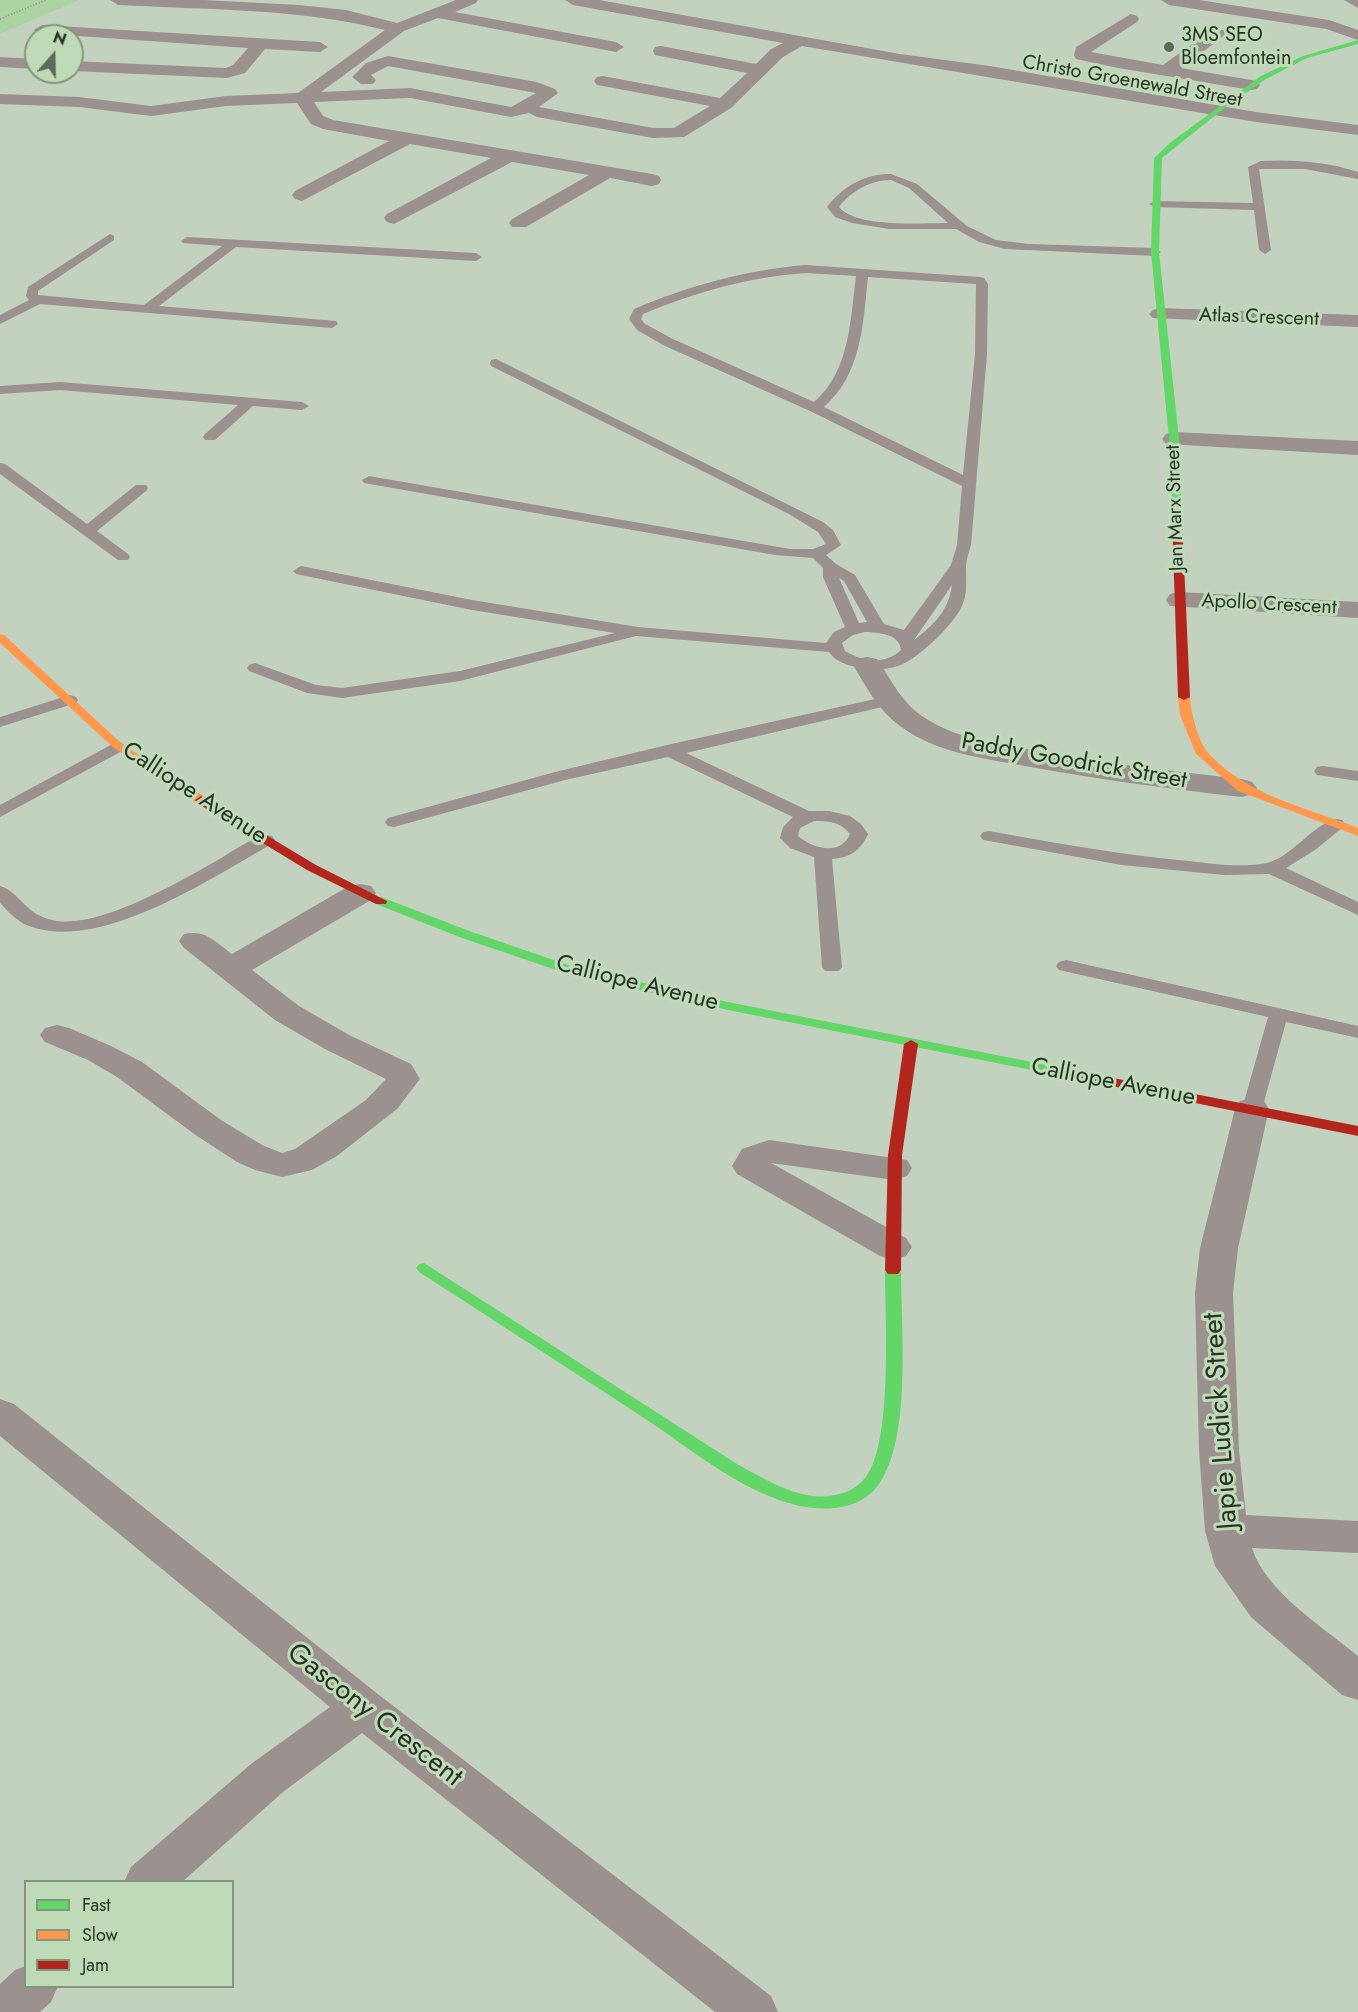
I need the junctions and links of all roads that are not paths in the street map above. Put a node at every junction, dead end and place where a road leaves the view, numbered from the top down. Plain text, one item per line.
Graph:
1 (118, 0) edge
2 (470, 0) edge
3 (573, 0) edge
4 (1169, 0) edge
5 (1352, 0) edge
6 (1358, 3) edge
7 (369, 4) dead end
8 (686, 4) dead end
9 (437, 13) junction
10 (346, 15) junction
11 (659, 16) junction
12 (1131, 19) dead end
13 (398, 28) junction
14 (84, 32) edge
15 (1218, 33) dead end
16 (1358, 36) edge
17 (799, 41) junction
18 (1358, 42) edge
19 (261, 43) junction
20 (320, 47) dead end
21 (616, 47) dead end
22 (661, 51) dead end
23 (246, 61) junction
24 (0, 62) edge
25 (268, 62) dead end
26 (24, 63) edge
27 (322, 65) dead end
28 (344, 66) junction
29 (84, 67) edge
30 (760, 70) junction
31 (1166, 71) junction
32 (367, 80) dead end
33 (603, 81) dead end
34 (1251, 85) junction
35 (302, 98) junction
36 (0, 99) edge
37 (24, 100) junction
38 (725, 104) junction
39 (0, 112) edge
40 (537, 112) dead end
41 (1211, 114) junction
42 (1358, 130) edge
43 (1358, 137) edge
44 (408, 138) junction
45 (511, 155) junction
46 (608, 172) junction
47 (1358, 176) edge
48 (652, 180) dead end
49 (302, 195) dead end
50 (1155, 204) junction
51 (1259, 207) junction
52 (394, 218) dead end
53 (519, 223) dead end
54 (957, 226) junction
55 (110, 238) dead end
56 (187, 241) dead end
57 (233, 244) junction
58 (1265, 250) dead end
59 (1155, 252) junction
60 (476, 257) dead end
61 (862, 273) junction
62 (38, 300) junction
63 (147, 309) junction
64 (1160, 314) junction
65 (0, 320) edge
66 (1358, 321) edge
67 (332, 324) dead end
68 (496, 363) dead end
69 (0, 390) edge
70 (249, 402) junction
71 (302, 406) dead end
72 (815, 408) junction
73 (210, 437) dead end
74 (1174, 439) junction
75 (1358, 448) edge
76 (0, 467) edge
77 (369, 480) dead end
78 (968, 483) junction
79 (141, 488) dead end
80 (86, 532) junction
81 (816, 553) junction
82 (123, 557) dead end
83 (831, 567) junction
84 (301, 572) dead end
85 (1179, 600) junction
86 (1358, 610) edge
87 (878, 628) junction
88 (854, 629) junction
89 (638, 632) junction
90 (0, 637) edge
91 (908, 645) junction
92 (834, 648) junction
93 (867, 664) junction
94 (255, 668) dead end
95 (70, 700) junction
96 (889, 701) junction
97 (0, 722) edge
98 (118, 747) junction
99 (667, 750) junction
100 (1323, 771) dead end
101 (1358, 776) edge
102 (1242, 788) junction
103 (0, 812) edge
104 (807, 818) junction
105 (394, 822) dead end
106 (1336, 824) junction
107 (1358, 832) edge
108 (989, 836) dead end
109 (266, 840) junction
110 (823, 854) junction
111 (1272, 868) junction
112 (0, 892) edge
113 (360, 893) junction
114 (1358, 909) edge
115 (195, 941) dead end
116 (1066, 966) dead end
117 (832, 967) dead end
118 (230, 969) junction
119 (1278, 1015) junction
120 (1358, 1032) edge
121 (57, 1035) dead end
122 (911, 1044) junction
123 (1252, 1109) junction
124 (1358, 1131) edge
125 (894, 1168) junction
126 (893, 1247) junction
127 (424, 1268) dead end
128 (0, 1414) edge
129 (1226, 1531) junction
130 (1358, 1537) edge
131 (1358, 1682) edge
132 (363, 1708) junction
133 (149, 1880) edge
134 (31, 1988) edge
135 (5, 2012) edge
136 (753, 2012) edge

1 - 10 street
2 - 9 street
3 - 11 street, Christo Groenewald Street
4 - 16 street
5 - 6 street
7 - 10 street
8 - 11 street
9 - 13 street
9 - 21 street
10 - 13 street
11 - 17 street, Christo Groenewald Street
12 - 31 street
13 - 28 street
14 - 19 street
15 - 31 street
17 - 30 street
17 - 41 street, Christo Groenewald Street
18 - 34 street, Jan Marx Street
19 - 20 street
19 - 23 street
22 - 30 street
23 - 25 street
23 - 29 street
24 - 26 street
27 - 28 street
28 - 35 street
30 - 38 street
31 - 34 street
32 - 35 street
33 - 38 street
34 - 41 street, Jan Marx Street
35 - 37 street
35 - 44 street
36 - 37 street
37 - 39 street
38 - 40 street
41 - 42 street, Christo Groenewald Street
41 - 43 street, Christo Groenewald Street
41 - 50 street, Jan Marx Street
44 - 45 street
44 - 49 street
45 - 46 street
45 - 52 street
46 - 48 street
46 - 53 street
47 - 51 lane
50 - 51 lane
50 - 59 street, Jan Marx Street
51 - 58 lane
54 - 54 lane
54 - 59 lane
55 - 62 lane
56 - 57 lane
57 - 60 lane
57 - 63 lane
59 - 64 street, Jan Marx Street
61 - 72 lane
61 - 72 lane
61 - 78 lane
62 - 63 lane
62 - 65 lane
63 - 67 lane
64 - 66 street, Atlas Crescent
64 - 74 street, Jan Marx Street
68 - 81 lane
69 - 70 lane
70 - 71 lane
70 - 73 lane
72 - 78 lane
74 - 75 street
74 - 85 street, Jan Marx Street
76 - 80 lane
77 - 81 lane
78 - 91 lane
79 - 80 lane
80 - 82 lane
81 - 83 lane
83 - 87 lane
83 - 88 lane
84 - 89 lane
85 - 86 street, Apollo Crescent
85 - 102 street, Jan Marx Street
87 - 88 lane
87 - 91 lane
88 - 92 lane
89 - 92 lane
89 - 94 lane
90 - 95 street, Calliope Avenue
91 - 93 lane
92 - 93 lane
93 - 96 street, Paddy Goodrick Street
95 - 97 lane
95 - 98 street, Calliope Avenue
96 - 99 lane
96 - 102 street, Paddy Goodrick Street
98 - 103 lane
98 - 109 street, Calliope Avenue
99 - 104 lane
99 - 105 lane
100 - 101 lane
102 - 106 street, Jan Marx Street
104 - 110 lane
104 - 110 lane
106 - 107 street, Jan Marx Street
106 - 111 lane
108 - 111 lane
109 - 112 lane
109 - 113 street, Calliope Avenue
110 - 117 lane
111 - 114 lane
113 - 118 street
113 - 122 street, Calliope Avenue
115 - 118 street
116 - 119 lane
118 - 121 street
119 - 120 lane
119 - 123 lane
122 - 123 street, Calliope Avenue
122 - 125 street
123 - 124 street, Calliope Avenue
123 - 129 street, Japie Ludick Street
125 - 126 street
125 - 126 street
126 - 127 street
128 - 132 street, Gascony Crescent
129 - 130 street
129 - 131 street, Japie Ludick Street
132 - 133 street
132 - 136 street, Gascony Crescent
134 - 135 street

